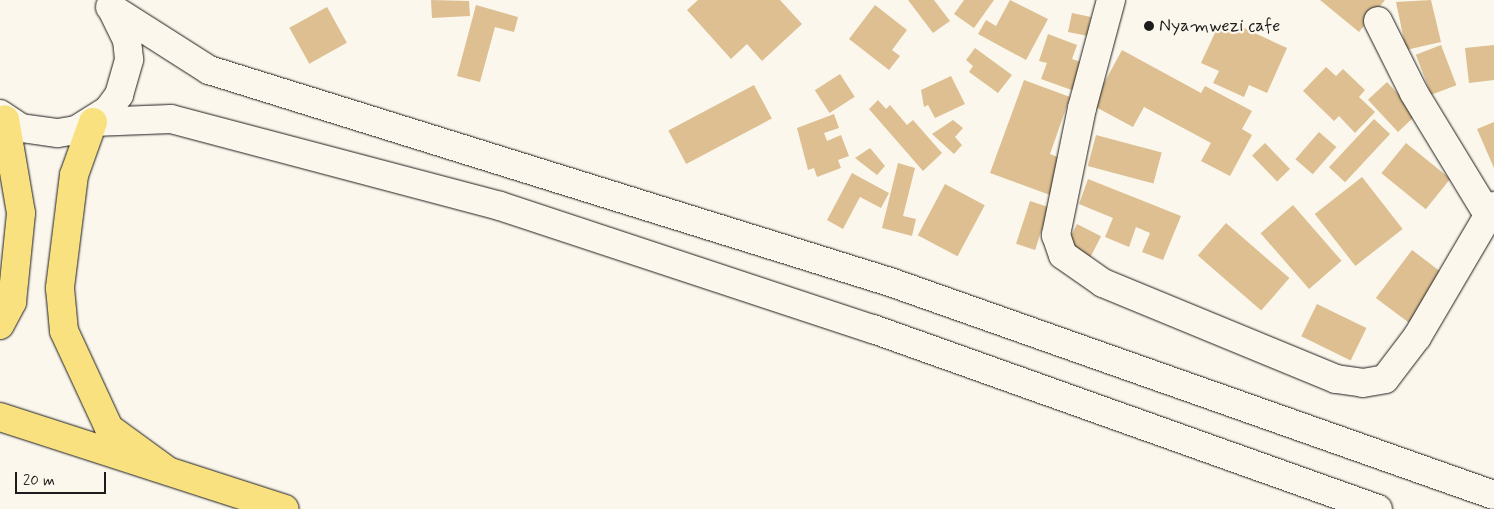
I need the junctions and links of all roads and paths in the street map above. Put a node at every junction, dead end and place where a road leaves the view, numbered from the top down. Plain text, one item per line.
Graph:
1 (1111, 0) edge
2 (107, 3) edge
3 (1378, 21) dead end
4 (2, 116) edge
5 (93, 122) junction
6 (1490, 209) edge
7 (0, 325) edge
8 (0, 417) edge
9 (168, 471) junction
10 (1494, 495) edge
11 (284, 509) edge
12 (1378, 509) edge

1 - 6 street
2 - 5 street
2 - 10 street
3 - 6 street
4 - 5 street
4 - 7 highway
5 - 9 highway
5 - 12 street
8 - 9 highway
9 - 11 highway

